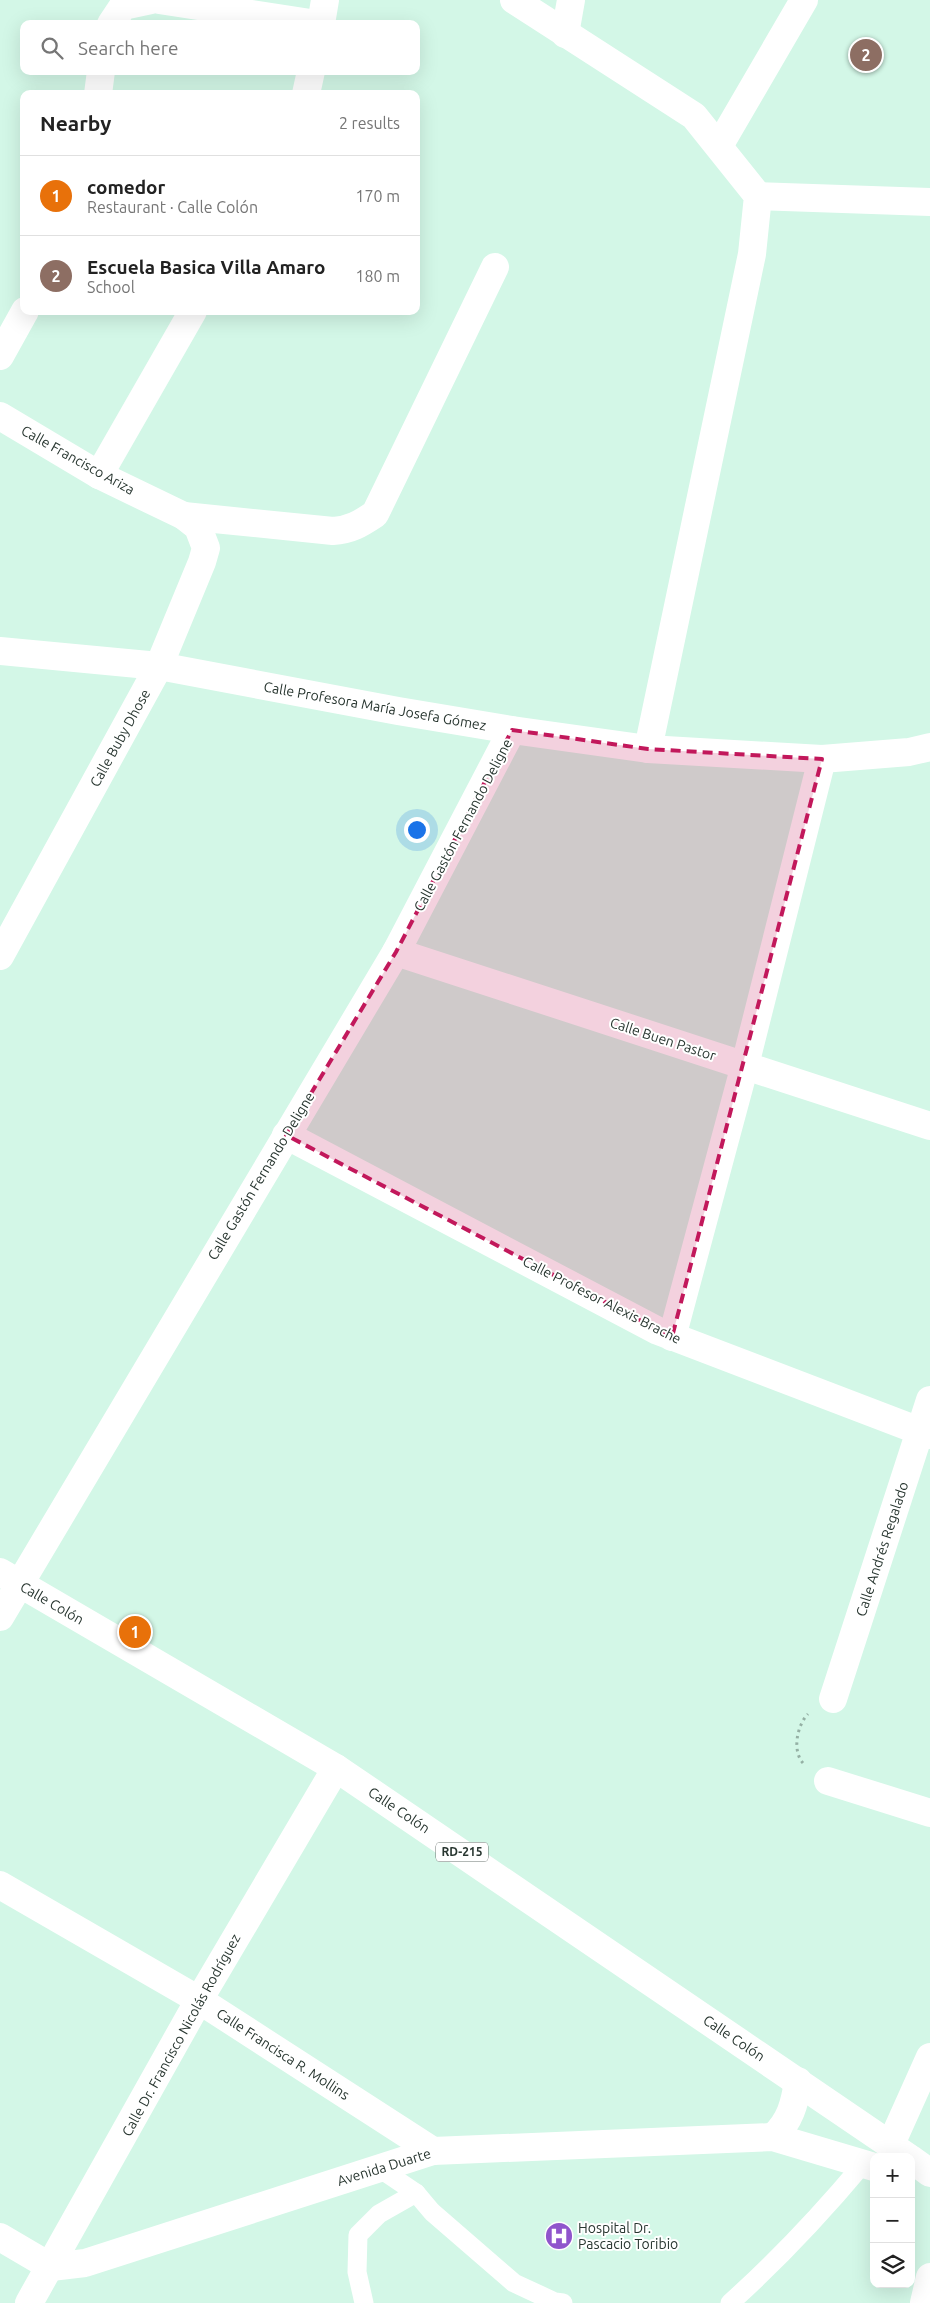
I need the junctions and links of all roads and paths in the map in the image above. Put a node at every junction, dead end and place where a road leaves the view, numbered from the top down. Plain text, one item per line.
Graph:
1 (151, 0) edge
2 (159, 0) edge
3 (324, 0) edge
4 (514, 0) edge
5 (571, 0) edge
6 (804, 0) edge
7 (113, 20) edge
8 (292, 20) edge
9 (320, 20) edge
10 (564, 34) junction
11 (100, 75) edge
12 (310, 75) edge
13 (99, 90) edge
14 (307, 90) edge
15 (718, 146) junction
16 (758, 196) junction
17 (930, 202) edge
18 (496, 267) dead end
19 (23, 315) edge
20 (191, 315) edge
21 (0, 356) edge
22 (0, 416) edge
23 (100, 475) junction
24 (184, 516) junction
25 (0, 651) edge
26 (160, 666) junction
27 (512, 730) junction
28 (930, 747) edge
29 (648, 749) junction
30 (822, 760) junction
31 (396, 952) junction
32 (0, 956) edge
33 (745, 1066) junction
34 (930, 1126) edge
35 (286, 1134) junction
36 (672, 1337) junction
37 (930, 1400) edge
38 (925, 1433) edge
39 (9, 1578) edge
40 (0, 1617) edge
41 (833, 1699) joint
42 (336, 1768) junction
43 (828, 1781) joint
44 (930, 1813) edge
45 (0, 1885) edge
46 (199, 2000) junction
47 (930, 2057) edge
48 (798, 2081) junction
49 (773, 2137) junction
50 (434, 2151) junction
51 (903, 2153) edge
52 (915, 2162) edge
53 (868, 2165) edge
54 (379, 2168) junction
55 (930, 2173) edge
56 (915, 2178) edge
57 (930, 2183) edge
58 (416, 2193) junction
59 (0, 2237) edge
60 (52, 2266) junction
61 (930, 2278) edge
62 (29, 2303) edge
63 (52, 2303) edge
64 (364, 2303) edge
65 (563, 2303) edge
66 (730, 2303) edge
67 (924, 2303) edge

1 - 7 street
2 - 8 street
3 - 9 street
4 - 10 street
5 - 10 street
6 - 15 street
10 - 15 street
11 - 13 street
12 - 14 street
15 - 16 street
16 - 17 street
16 - 29 street
18 - 24 street
19 - 21 street
20 - 23 street
22 - 23 street, Calle Francisco Ariza
23 - 24 street, Calle Francisco Ariza
24 - 26 street, Calle Buby Dhose
25 - 26 street, Calle Profesora María Josefa Gómez
26 - 27 street, Calle Profesora María Josefa Gómez
26 - 32 street, Calle Buby Dhose
27 - 29 street, Calle Profesora María Josefa Gómez
27 - 31 street, Calle Gastón Fernando Deligne
28 - 30 street, Calle Profesora María Josefa Gómez
29 - 30 street, Calle Profesora María Josefa Gómez
30 - 33 street
31 - 33 street, Calle Buen Pastor
31 - 35 street, Calle Gastón Fernando Deligne
33 - 34 street, Calle Buen Pastor
33 - 36 street
35 - 36 street, Calle Profesor Alexis Brache
35 - 39 street, Calle Gastón Fernando Deligne
36 - 38 street, Calle Profesor Alexis Brache
37 - 38 street, Calle Andrés Regalado
38 - 41 street, Calle Andrés Regalado
39 - 40 street, Calle Gastón Fernando Deligne
39 - 42 street, Calle Colón / RD-215
41 - 43 path
42 - 46 street, Calle Dr. Francisco Nicolás Rodríguez
42 - 48 street, Calle Colón / RD-215
43 - 44 street
45 - 46 street, Calle Francisca R. Mollins
46 - 50 street, Calle Francisca R. Mollins
46 - 60 street, Calle Dr. Francisco Nicolás Rodríguez
47 - 51 street
48 - 49 street
48 - 51 street, Calle Colón / RD-215
49 - 50 street, Avenida Duarte
49 - 53 street, Avenida Duarte
50 - 54 street, Avenida Duarte
52 - 55 street, Calle Colón / RD-215
53 - 66 lane
54 - 58 lane
54 - 60 street, Avenida Duarte
56 - 57 street
58 - 64 lane
58 - 65 lane
59 - 60 street
60 - 62 street, Calle Dr. Francisco Nicolás Rodríguez
60 - 63 street
61 - 67 street

